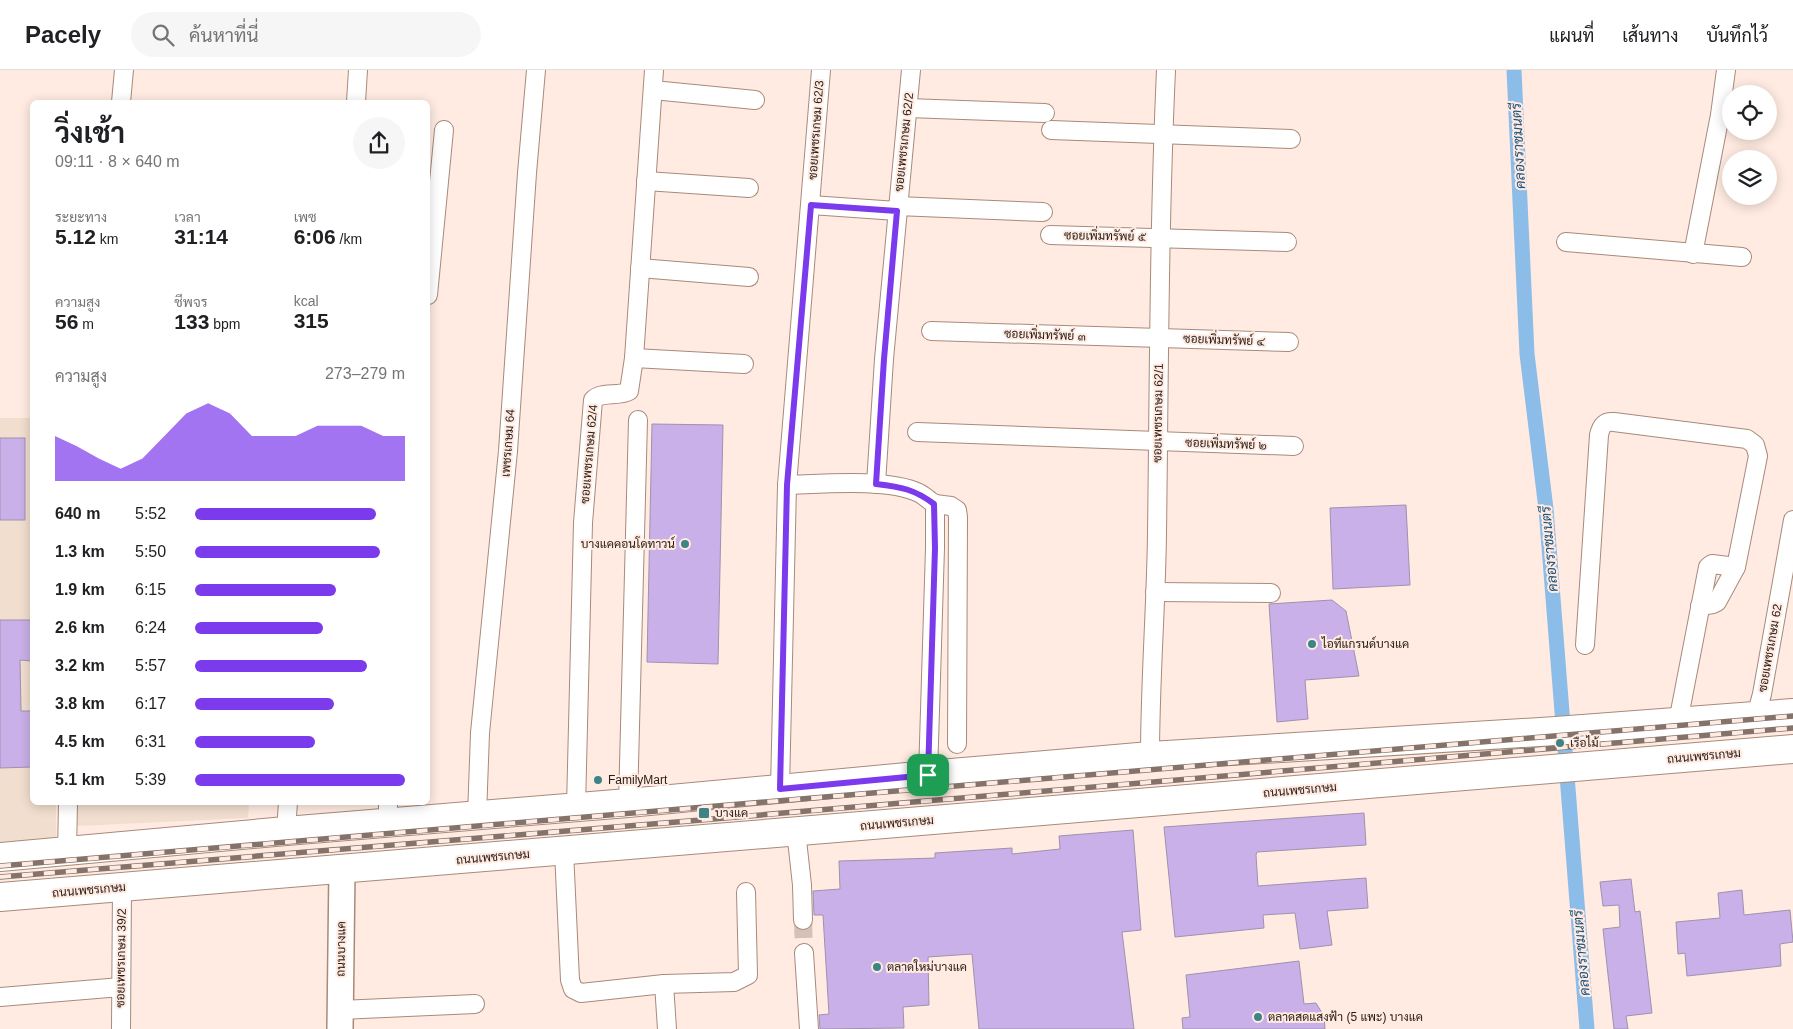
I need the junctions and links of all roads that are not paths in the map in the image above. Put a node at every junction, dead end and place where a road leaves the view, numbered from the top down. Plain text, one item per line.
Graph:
1 (124, 70) edge
2 (358, 70) edge
3 (536, 70) edge
4 (654, 70) edge
5 (821, 70) edge
6 (911, 70) edge
7 (1166, 70) edge
8 (1726, 70) edge
9 (653, 90) junction
10 (121, 100) edge
11 (356, 100) edge
12 (754, 100) dead end
13 (908, 108) junction
14 (1045, 113) dead end
15 (444, 130) dead end
16 (1052, 130) dead end
17 (1163, 134) junction
18 (1291, 139) dead end
19 (646, 181) junction
20 (749, 188) dead end
21 (811, 205) junction
22 (897, 209) junction
23 (1042, 212) dead end
24 (1050, 235) dead end
25 (1160, 237) junction
26 (1288, 242) dead end
27 (1566, 242) dead end
28 (1693, 254) junction
29 (1742, 257) dead end
30 (640, 268) junction
31 (430, 274) edge
32 (750, 278) dead end
33 (931, 331) dead end
34 (1159, 338) junction
35 (1289, 342) dead end
36 (634, 358) junction
37 (744, 364) dead end
38 (638, 420) dead end
39 (917, 432) dead end
40 (1158, 441) junction
41 (1294, 446) dead end
42 (876, 484) junction
43 (787, 485) junction
44 (934, 504) junction
45 (1793, 520) edge
46 (958, 547) junction
47 (935, 548) junction
48 (1736, 567) junction
49 (1155, 592) junction
50 (1271, 593) dead end
51 (958, 600) junction
52 (933, 601) junction
53 (1700, 606) junction
54 (1585, 645) dead end
55 (1793, 713) edge
56 (1756, 716) junction
57 (1678, 722) junction
58 (957, 744) dead end
59 (1793, 749) edge
60 (1150, 756) junction
61 (928, 775) junction
62 (780, 789) junction
63 (628, 803) junction
64 (68, 805) edge
65 (288, 805) edge
66 (576, 807) junction
67 (388, 813) edge
68 (477, 816) junction
69 (286, 831) junction
70 (796, 831) junction
71 (564, 851) junction
72 (67, 852) junction
73 (0, 857) edge
74 (342, 869) junction
75 (122, 887) junction
76 (746, 892) dead end
77 (0, 898) edge
78 (803, 920) tunnel mouth
79 (804, 953) tunnel mouth
80 (664, 984) junction
81 (120, 987) junction
82 (0, 997) edge
83 (475, 1004) dead end
84 (340, 1020) edge
85 (121, 1029) edge
86 (667, 1029) edge
87 (809, 1029) edge

1 - 10 street
2 - 11 street
3 - 68 street, เพชรเกษม 64
4 - 9 street, ซอยเพชรเกษม 62/4
5 - 21 street, ซอยเพชรเกษม 62/3
6 - 13 street, ซอยเพชรเกษม 62/2
7 - 17 street, ซอยเพชรเกษม 62/1
8 - 28 street
9 - 12 street
9 - 19 street, ซอยเพชรเกษม 62/4
13 - 14 street
13 - 22 street, ซอยเพชรเกษม 62/2
15 - 31 street
16 - 17 street
17 - 18 street
17 - 25 street, ซอยเพชรเกษม 62/1
19 - 20 street
19 - 30 street, ซอยเพชรเกษม 62/4
21 - 22 street
21 - 43 street, ซอยเพชรเกษม 62/3
22 - 23 street
22 - 42 street, ซอยเพชรเกษม 62/2
24 - 25 street, ซอยเพิ่มทรัพย์ ๕
25 - 26 street, ซอยเพิ่มทรัพย์ ๕
25 - 34 street, ซอยเพชรเกษม 62/1
27 - 28 street
28 - 29 street
30 - 32 street
30 - 36 street, ซอยเพชรเกษม 62/4
33 - 34 street, ซอยเพิ่มทรัพย์ ๓
34 - 35 street, ซอยเพิ่มทรัพย์ ๔
34 - 40 street, ซอยเพชรเกษม 62/1
36 - 37 street
36 - 66 street, ซอยเพชรเกษม 62/4
38 - 63 street
39 - 40 street, ซอยเพิ่มทรัพย์ ๒
40 - 41 street, ซอยเพิ่มทรัพย์ ๒
40 - 49 street, ซอยเพชรเกษม 62/1
42 - 43 street
42 - 44 street
43 - 62 street, ซอยเพชรเกษม 62/3
44 - 46 street
44 - 47 street
45 - 56 street, ซอยเพชรเกษม 62
46 - 47 street
46 - 51 street
47 - 52 street
48 - 53 street
48 - 53 street
48 - 54 street
49 - 50 street
49 - 60 street, ซอยเพชรเกษม 62/1
51 - 52 street
51 - 58 street
52 - 61 street
53 - 57 street
55 - 56 main road
56 - 57 main road
57 - 60 main road
59 - 70 main road, ถนนเพชรเกษม
60 - 61 main road
61 - 62 main road
62 - 63 main road
63 - 66 main road
64 - 72 street
65 - 69 street
66 - 68 main road
67 - 68 main road
67 - 69 main road
69 - 72 main road
69 - 74 main road
70 - 71 main road, ถนนเพชรเกษม
70 - 78 street
71 - 74 main road, ถนนเพชรเกษม
71 - 80 street
72 - 73 main road
74 - 75 main road, ถนนเพชรเกษม
74 - 84 main road, ถนนบางแค
75 - 77 main road, ถนนเพชรเกษม
75 - 81 street, ซอยเพชรเกษม 39/2
76 - 80 street
79 - 87 street
80 - 86 street
81 - 82 street
81 - 85 street, ซอยเพชรเกษม 39/2
83 - 84 street

